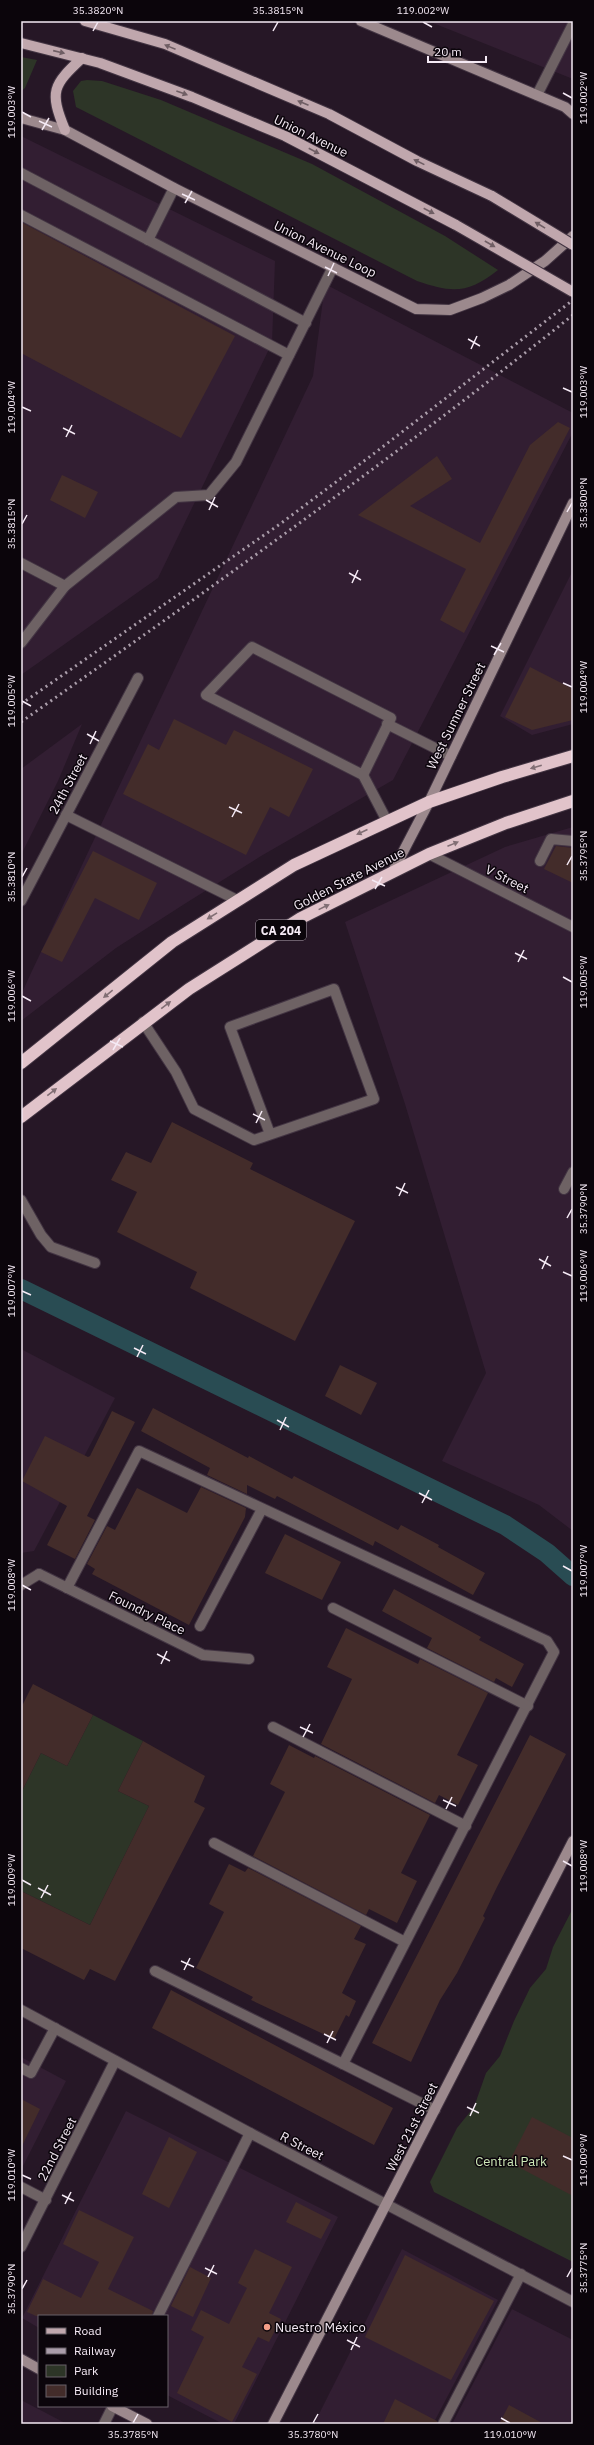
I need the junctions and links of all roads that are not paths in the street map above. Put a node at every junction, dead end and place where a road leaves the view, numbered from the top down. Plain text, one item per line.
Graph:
1 (85, 21) edge
2 (114, 21) edge
3 (367, 22) edge
4 (573, 24) edge
5 (132, 35) junction
6 (21, 43) edge
7 (82, 58) junction
8 (537, 95) junction
9 (573, 114) edge
10 (21, 118) edge
11 (65, 130) junction
12 (21, 173) edge
13 (174, 188) junction
14 (21, 215) edge
15 (573, 236) edge
16 (148, 240) junction
17 (573, 245) edge
18 (333, 267) junction
19 (573, 292) edge
20 (306, 323) junction
21 (289, 355) junction
22 (573, 503) edge
23 (21, 563) edge
24 (64, 586) junction
25 (21, 643) edge
26 (138, 678) dead end
27 (388, 724) junction
28 (451, 756) junction
29 (573, 756) edge
30 (363, 775) junction
31 (573, 801) edge
32 (429, 802) junction
33 (66, 815) junction
34 (387, 821) junction
35 (573, 841) edge
36 (429, 854) junction
37 (540, 861) dead end
38 (392, 874) junction
39 (238, 900) junction
40 (21, 901) edge
41 (573, 927) edge
42 (143, 1022) junction
43 (21, 1063) edge
44 (21, 1117) edge
45 (270, 1134) junction
46 (573, 1172) edge
47 (564, 1189) dead end
48 (21, 1200) edge
49 (95, 1263) dead end
50 (262, 1509) junction
51 (21, 1585) edge
52 (67, 1588) junction
53 (333, 1608) dead end
54 (200, 1626) dead end
55 (249, 1659) dead end
56 (528, 1706) junction
57 (273, 1727) dead end
58 (466, 1826) junction
59 (573, 1840) edge
60 (214, 1843) dead end
61 (405, 1942) junction
62 (155, 1970) dead end
63 (21, 2010) edge
64 (55, 2028) junction
65 (116, 2061) junction
66 (343, 2064) junction
67 (21, 2068) edge
68 (435, 2110) junction
69 (250, 2133) junction
70 (21, 2187) edge
71 (46, 2200) junction
72 (387, 2203) junction
73 (21, 2247) edge
74 (521, 2274) junction
75 (573, 2302) edge
76 (159, 2315) edge
77 (21, 2359) edge
78 (38, 2368) edge
79 (112, 2407) edge
80 (115, 2407) edge
81 (104, 2424) edge
82 (148, 2424) edge
83 (273, 2424) edge
84 (443, 2424) edge

1 - 5 main road, Union Avenue
2 - 5 main road
3 - 8 street
4 - 8 street
17 -> 5 main road, Union Avenue, bridge
6 -> 7 main road, Union Avenue
7 - 11 main road
7 -> 19 main road, Union Avenue, bridge
8 - 9 street
10 - 11 street
11 - 13 street, Union Avenue Loop
12 - 16 street
13 - 16 street
13 - 18 street, Union Avenue Loop
14 - 21 street
15 - 18 street, Union Avenue Loop
16 - 20 street
18 - 20 street
20 - 21 street
21 - 24 street
22 - 28 street, West Sumner Street
23 - 24 street
24 - 25 street
26 - 33 street, 24th Street
27 - 28 street
27 - 30 street
27 - 30 street
28 - 32 street, West Sumner Street
29 -> 32 highway
30 - 34 street
36 -> 31 highway, Golden State Avenue / CA 204
32 - 34 highway
32 - 38 street, West Sumner Street
33 - 39 street
33 - 40 street, 24th Street
34 -> 39 highway
35 - 37 street
36 - 38 highway, Golden State Avenue / CA 204
36 - 41 street, V Street
42 -> 38 highway, Golden State Avenue / CA 204
39 -> 43 highway
44 -> 42 highway, Golden State Avenue / CA 204
42 - 45 street
45 - 45 street
46 - 47 street
48 - 49 street
50 - 52 street
50 - 54 street
50 - 56 street
51 - 52 street, Foundry Place
52 - 55 street, Foundry Place
53 - 56 street
56 - 58 street
57 - 58 street
58 - 61 street
59 - 68 street, West 21st Street
60 - 61 street
61 - 66 street
62 - 66 street
63 - 64 street, R Street
64 - 65 street, R Street
64 - 67 street
65 - 69 street, R Street
65 - 71 street, 22nd Street
66 - 68 street
68 - 72 street, West 21st Street
69 - 72 street, R Street
69 - 76 street
70 - 71 street
71 - 73 street, 22nd Street
72 - 74 street, R Street
72 - 83 street, West 21st Street
74 - 75 street, R Street
74 - 84 street
77 - 78 street
79 - 81 street
80 - 82 street

